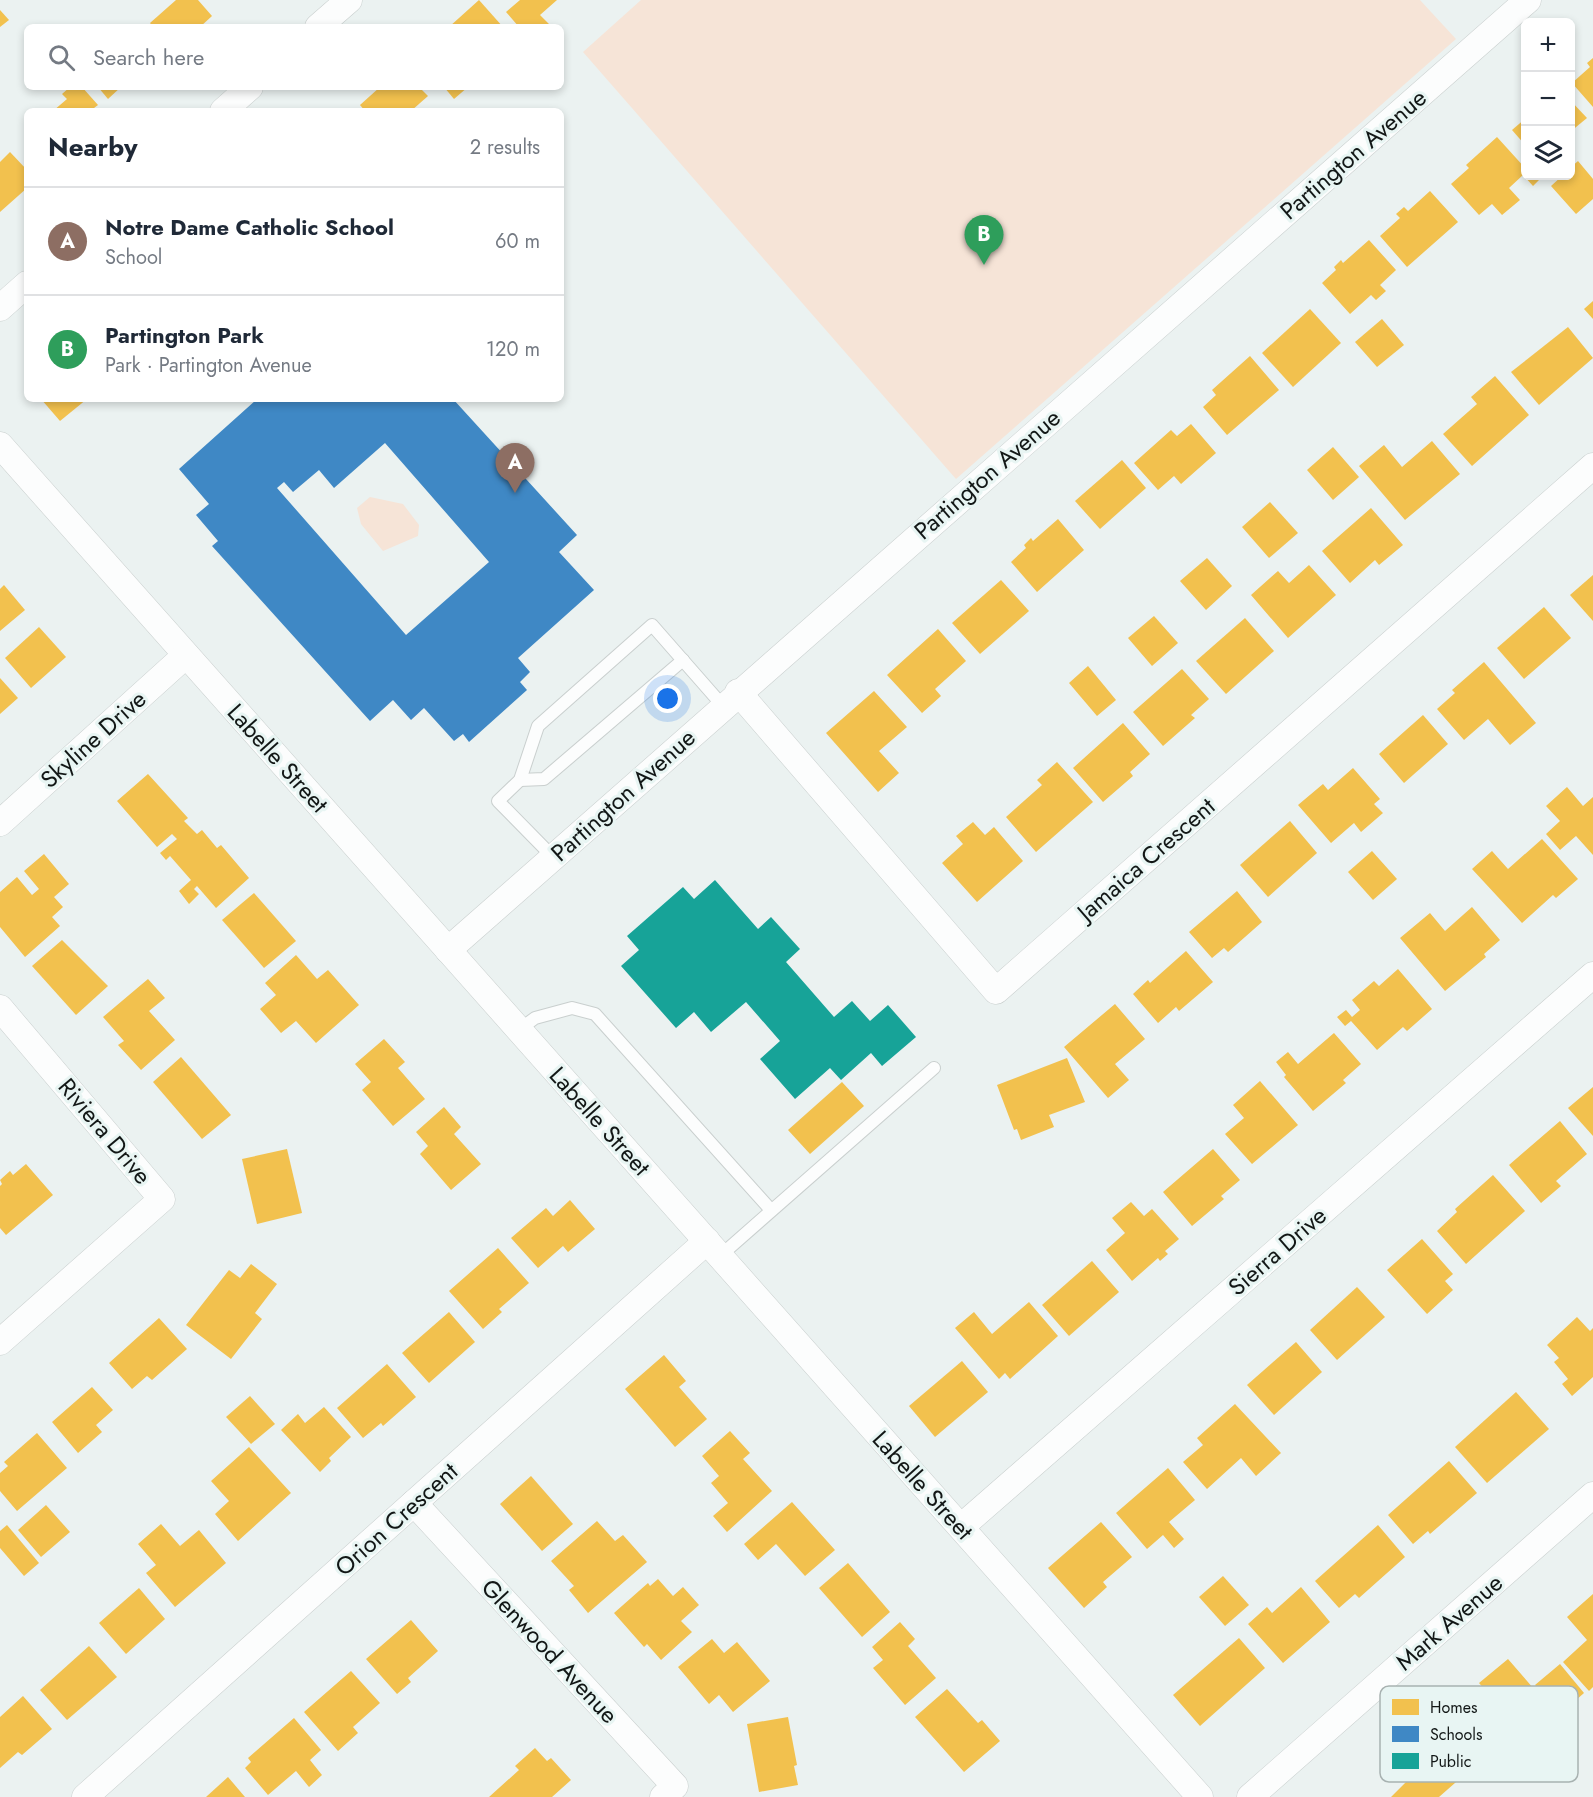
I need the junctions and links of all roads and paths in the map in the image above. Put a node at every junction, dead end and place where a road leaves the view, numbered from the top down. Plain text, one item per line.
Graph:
1 (349, 0) edge
2 (1528, 0) edge
3 (321, 24) edge
4 (247, 90) edge
5 (226, 108) edge
6 (24, 287) edge
7 (0, 308) edge
8 (0, 445) edge
9 (1593, 466) edge
10 (186, 655) junction
11 (683, 660) junction
12 (731, 699) junction
13 (520, 780) junction
14 (0, 823) edge
15 (553, 857) junction
16 (448, 950) junction
17 (1593, 975) edge
18 (0, 1008) edge
19 (519, 1030) junction
20 (934, 1068) dead end
21 (771, 1210) junction
22 (713, 1248) junction
23 (0, 1342) edge
24 (1593, 1495) edge
25 (414, 1503) junction
26 (961, 1527) junction
27 (86, 1797) edge
28 (663, 1797) edge
29 (1200, 1797) edge
30 (1250, 1797) edge

1 - 3 street
2 - 12 street, Partington Avenue
4 - 5 street
6 - 7 street
8 - 10 street, Labelle Street
9 - 12 street, Jamaica Crescent
10 - 14 street, Skyline Drive
10 - 16 street, Labelle Street
11 - 12 lane
11 - 13 lane
11 - 13 lane
12 - 15 street, Partington Avenue
13 - 15 lane
15 - 16 street, Partington Avenue
16 - 19 street, Labelle Street
17 - 26 street, Sierra Drive
18 - 23 street, Riviera Drive
19 - 21 lane
19 - 22 street, Labelle Street
20 - 21 lane
21 - 22 lane
22 - 25 street, Orion Crescent
22 - 26 street, Labelle Street
24 - 30 street, Mark Avenue
25 - 27 street, Orion Crescent
25 - 28 street, Glenwood Avenue
26 - 29 street, Labelle Street

